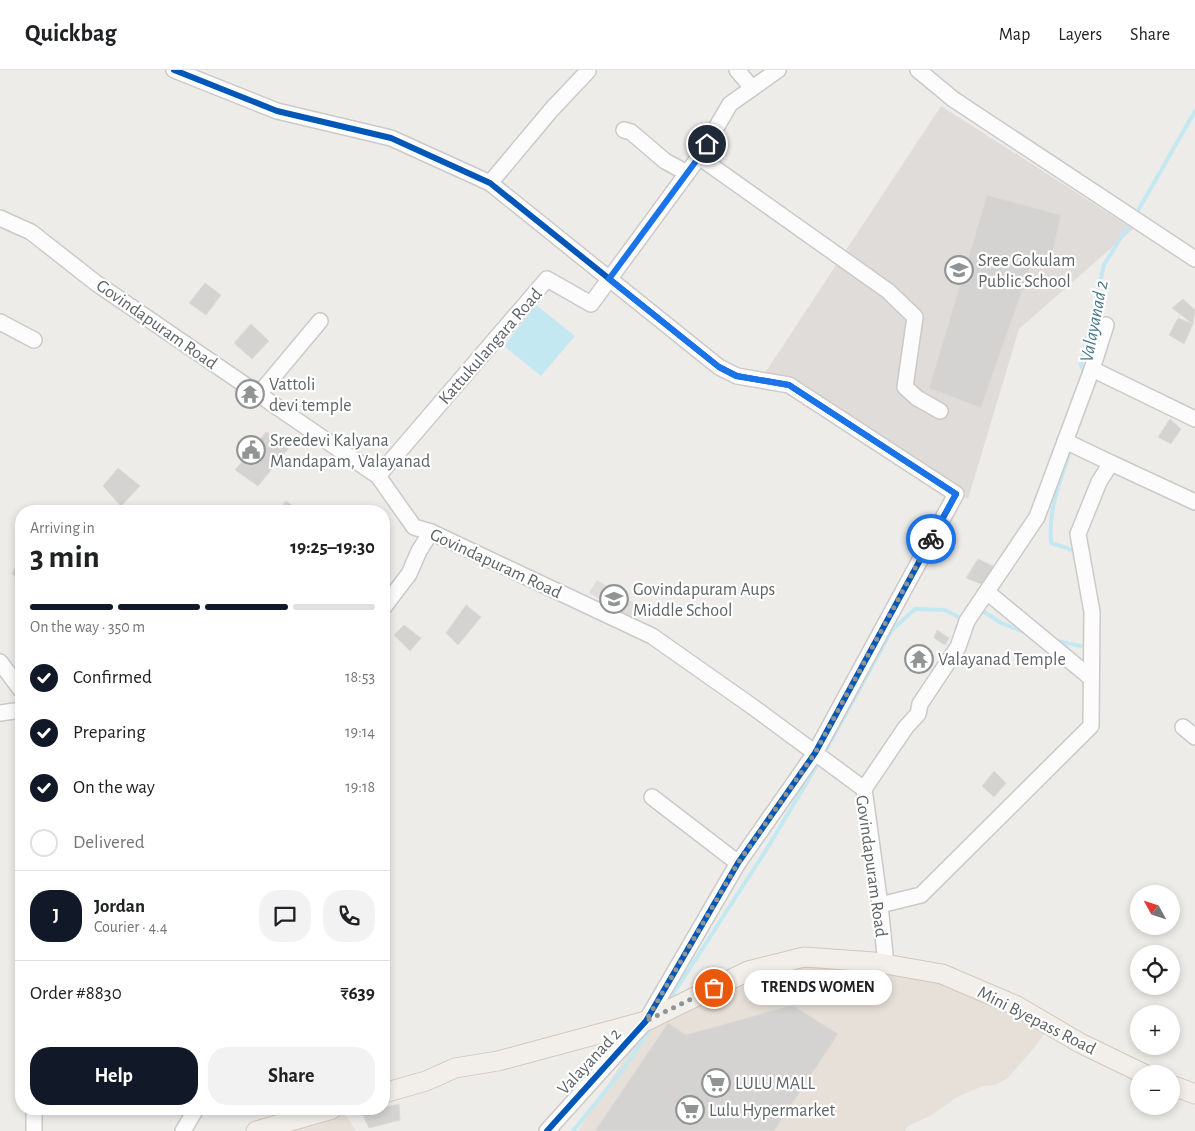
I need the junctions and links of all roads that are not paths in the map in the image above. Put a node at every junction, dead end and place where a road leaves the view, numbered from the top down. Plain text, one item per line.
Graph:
1 (174, 70) edge
2 (737, 70) edge
3 (778, 70) edge
4 (918, 70) edge
5 (588, 71) edge
6 (752, 88) junction
7 (624, 130) dead end
8 (699, 157) junction
9 (687, 173) junction
10 (490, 183) junction
11 (0, 218) edge
12 (1195, 259) edge
13 (609, 279) junction
14 (320, 321) dead end
15 (0, 322) edge
16 (1106, 325) dead end
17 (34, 340) dead end
18 (1092, 369) junction
19 (259, 394) junction
20 (940, 411) dead end
21 (1195, 419) edge
22 (1065, 441) junction
23 (1111, 463) junction
24 (378, 476) junction
25 (1195, 502) edge
26 (431, 532) junction
27 (987, 592) junction
28 (390, 599) edge
29 (0, 662) edge
30 (1092, 678) junction
31 (15, 682) edge
32 (15, 711) edge
33 (0, 713) edge
34 (1183, 727) dead end
35 (1195, 737) edge
36 (815, 753) junction
37 (864, 789) junction
38 (652, 797) dead end
39 (738, 863) junction
40 (880, 905) junction
41 (886, 965) junction
42 (646, 1021) junction
43 (1130, 1067) edge
44 (1180, 1088) edge
45 (390, 1092) edge
46 (1195, 1094) edge
47 (34, 1115) edge
48 (192, 1115) edge
49 (292, 1115) edge
50 (34, 1131) edge
51 (183, 1131) edge
52 (256, 1131) edge
53 (546, 1131) edge

1 - 10 street
2 - 6 street
3 - 6 street, Kattukulangara Road
4 - 12 street
5 - 10 street
6 - 8 street, Kattukulangara Road
7 - 9 street
8 - 9 street, Kattukulangara Road
8 - 20 street
9 - 13 street, Kattukulangara Road
10 - 13 street
11 - 19 street, Govindapuram Road
13 - 24 street, Kattukulangara Road
13 - 36 street, Valayanad 2
14 - 19 street
15 - 17 street
16 - 18 street
18 - 21 street
18 - 22 street
19 - 24 street, Govindapuram Road
22 - 23 street
22 - 27 street
23 - 25 street
23 - 30 street
24 - 26 street, Govindapuram Road
26 - 28 street
26 - 36 street, Govindapuram Road
27 - 30 street
27 - 37 street
29 - 31 street
30 - 40 street
32 - 33 street
34 - 35 street
36 - 37 street, Govindapuram Road
36 - 39 street, Valayanad 2
37 - 40 street, Govindapuram Road
38 - 39 street
39 - 42 street, Valayanad 2
40 - 41 street, Govindapuram Road
41 - 42 main road, Mini Byepass Road
41 - 43 main road, Mini Byepass Road
42 - 45 main road, Mini Byepass Road
42 - 53 street, Valayanad 2
44 - 46 main road
47 - 50 street
48 - 51 street
49 - 52 main road

